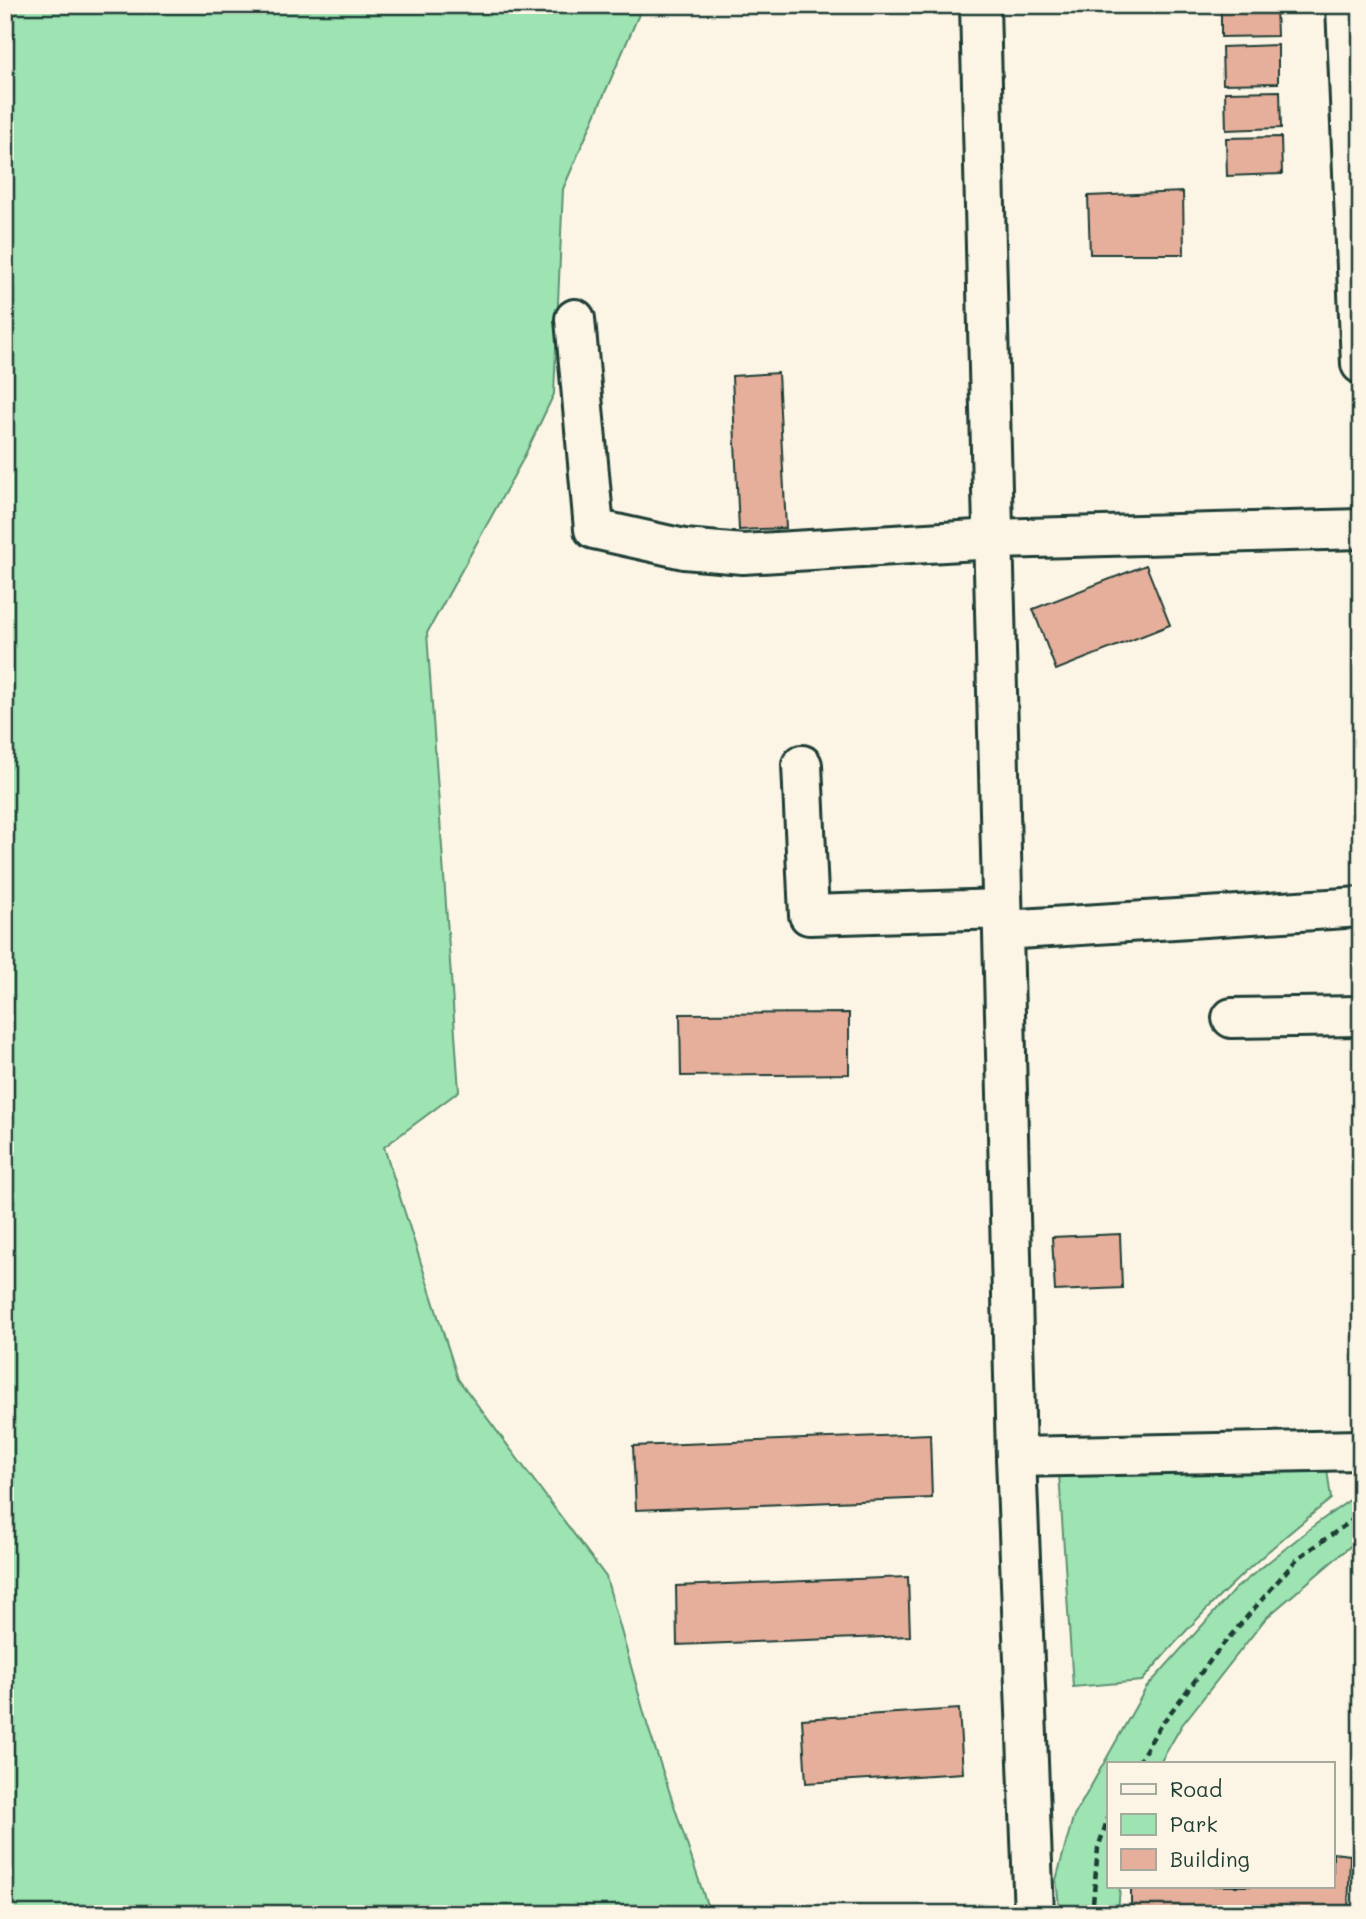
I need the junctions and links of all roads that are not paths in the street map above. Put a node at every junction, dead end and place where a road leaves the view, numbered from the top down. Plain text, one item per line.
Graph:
1 (980, 5) edge
2 (1346, 5) edge
3 (1358, 222) edge
4 (575, 319) dead end
5 (1360, 339) edge
6 (1361, 528) edge
7 (994, 539) junction
8 (802, 765) dead end
9 (1361, 907) edge
10 (1003, 920) junction
11 (1361, 1016) edge
12 (1232, 1018) dead end
13 (1361, 1450) edge
14 (1016, 1457) junction
15 (1034, 1914) edge

1 - 7 street
2 - 3 street
3 - 5 street
4 - 7 street
6 - 7 street
7 - 10 street
8 - 10 street
9 - 10 street
10 - 14 street
11 - 12 street
13 - 14 street
14 - 15 street

